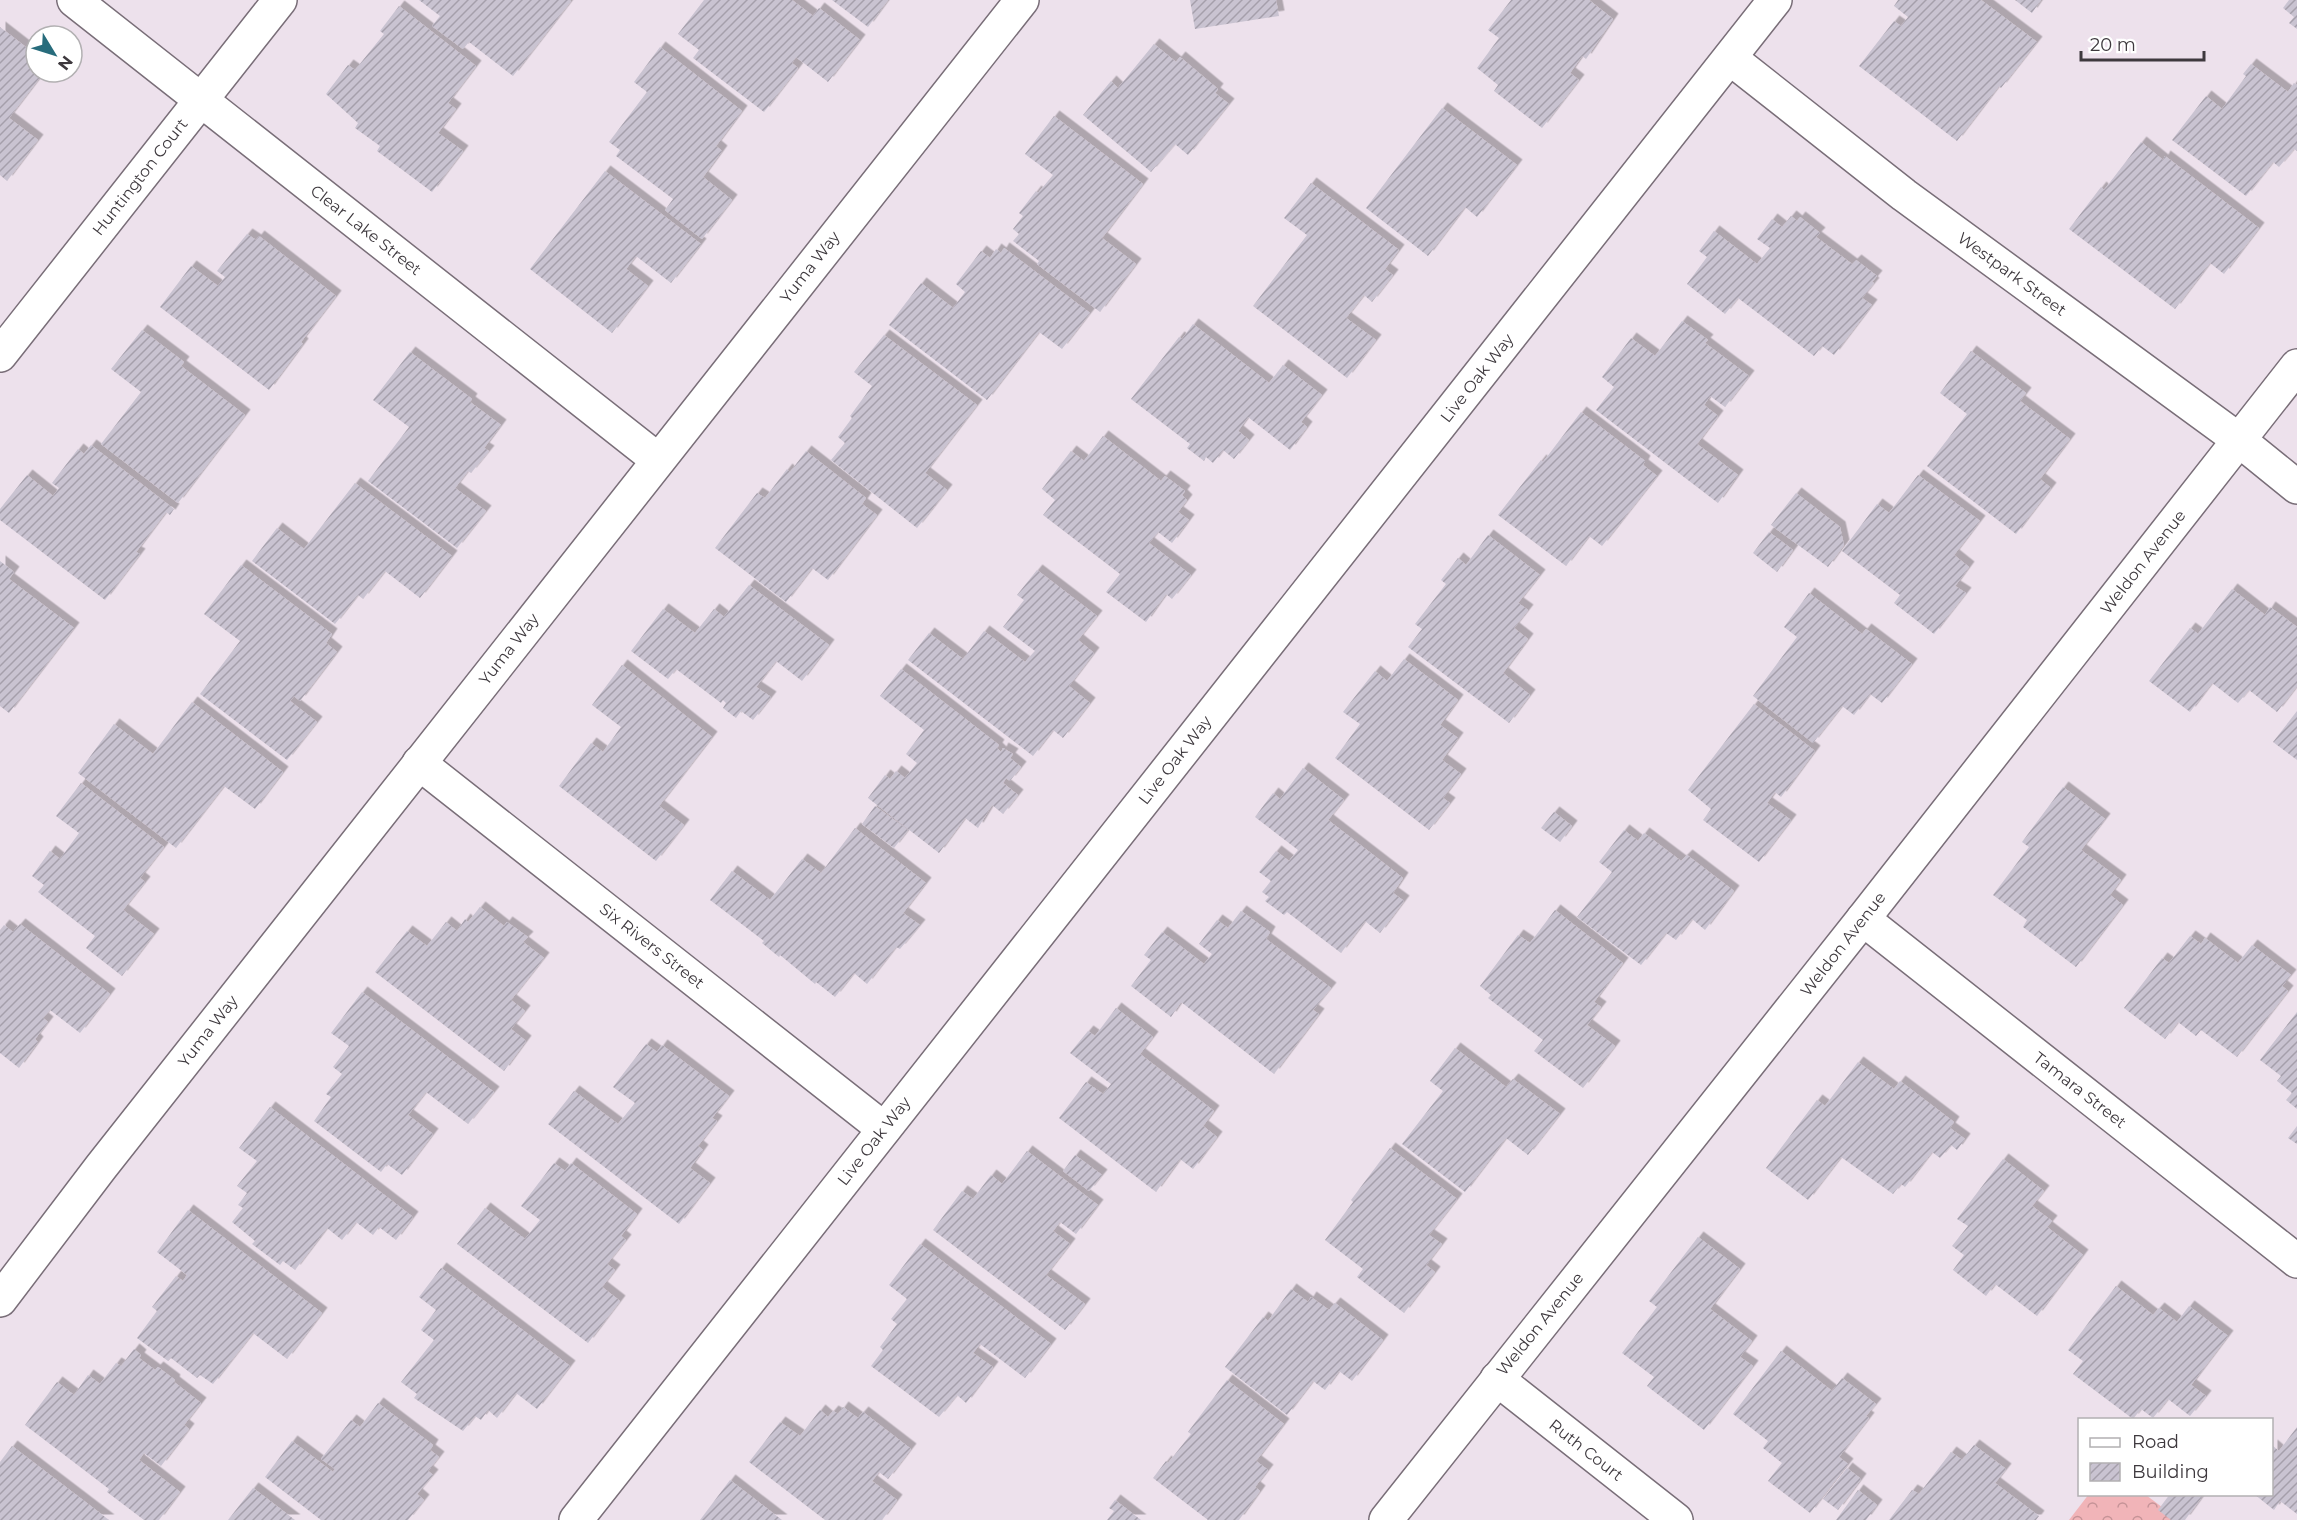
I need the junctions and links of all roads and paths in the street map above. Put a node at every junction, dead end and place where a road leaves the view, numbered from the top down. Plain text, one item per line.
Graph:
1 (74, 0) edge
2 (280, 0) edge
3 (1022, 0) edge
4 (1775, 0) edge
5 (1730, 58) junction
6 (201, 100) junction
7 (0, 355) edge
8 (2297, 366) edge
9 (2239, 440) junction
10 (658, 460) junction
11 (2297, 487) edge
12 (419, 763) junction
13 (1863, 919) junction
14 (884, 1129) junction
15 (2297, 1261) edge
16 (0, 1300) edge
17 (1497, 1379) junction
18 (576, 1520) edge
19 (1386, 1520) edge
20 (1676, 1520) edge

1 - 6 street, Clear Lake Street
2 - 6 street, Huntington Court
3 - 10 street, Yuma Way
4 - 5 street, Live Oak Way
5 - 9 street, Westpark Street
5 - 14 street, Live Oak Way
6 - 7 street, Huntington Court
6 - 10 street, Clear Lake Street
8 - 9 street, Weldon Avenue
9 - 11 street, Westpark Street
9 - 13 street, Weldon Avenue
10 - 12 street, Yuma Way
12 - 14 street, Six Rivers Street
12 - 16 street, Yuma Way
13 - 15 street, Tamara Street
13 - 17 street, Weldon Avenue
14 - 18 street, Live Oak Way
17 - 19 street, Weldon Avenue
17 - 20 street, Ruth Court

